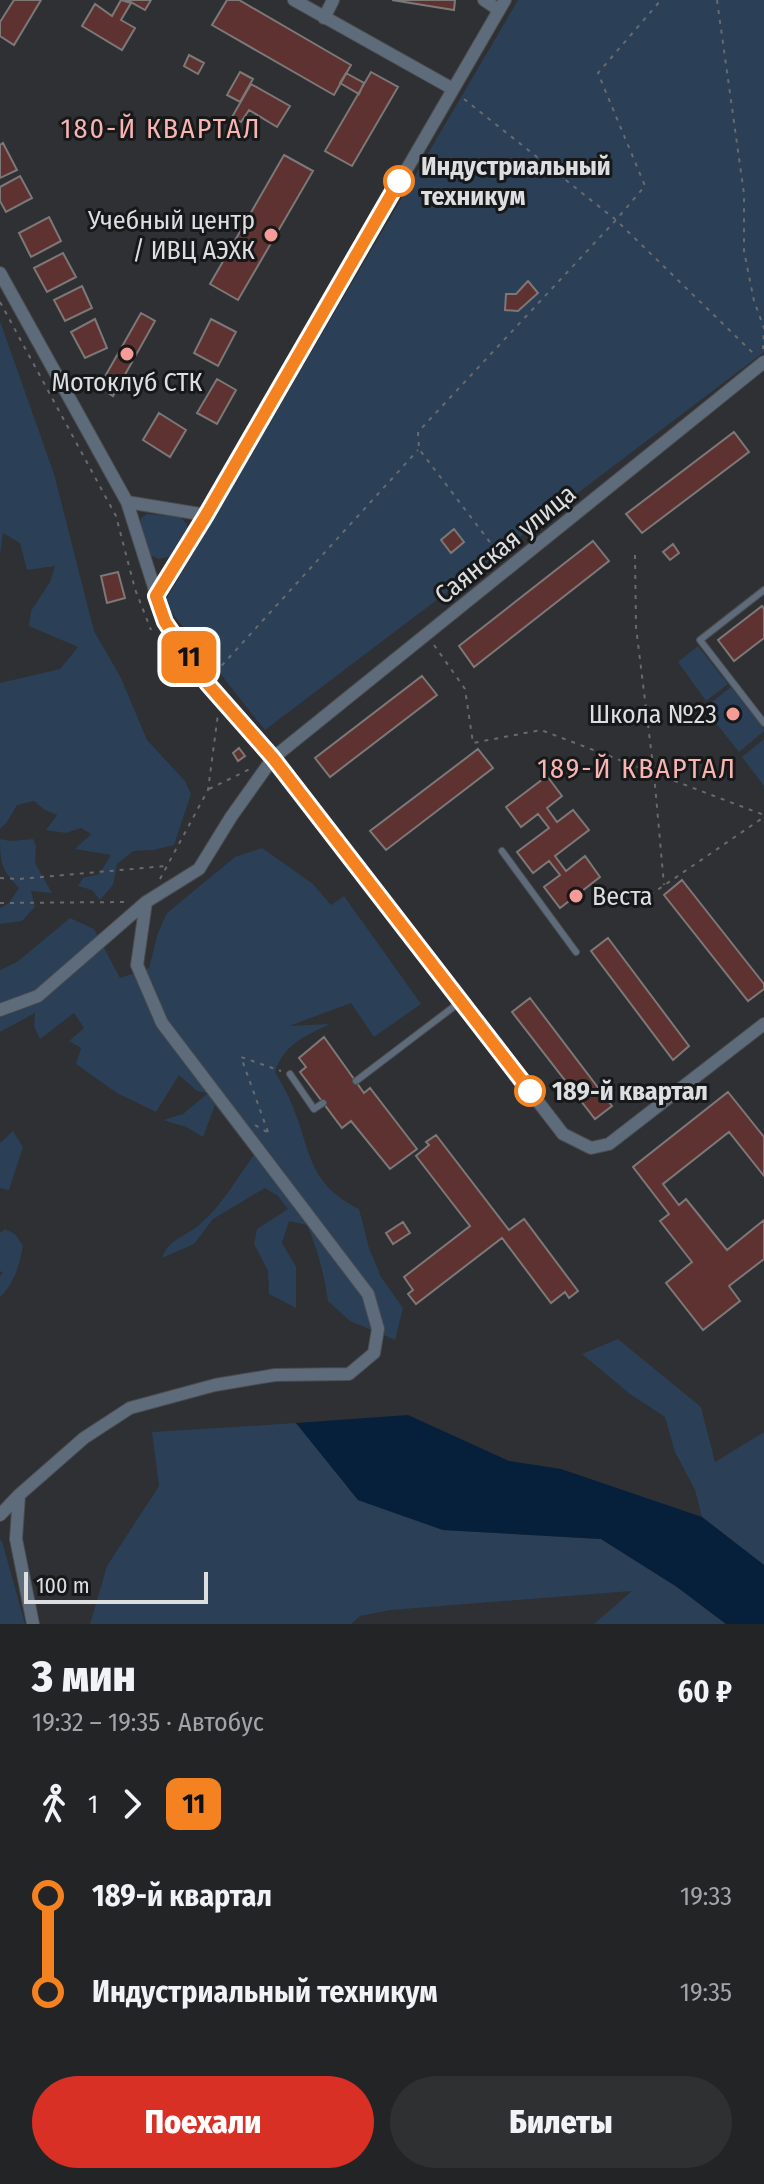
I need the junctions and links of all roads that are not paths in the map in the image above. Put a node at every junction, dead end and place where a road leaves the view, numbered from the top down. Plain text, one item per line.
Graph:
1 (294, 0) edge
2 (333, 0) edge
3 (484, 0) edge
4 (502, 5) edge
5 (324, 18) junction
6 (453, 89) junction
7 (0, 273) edge
8 (764, 363) edge
9 (127, 502) junction
10 (206, 515) junction
11 (764, 590) edge
12 (156, 596) junction
13 (764, 723) edge
14 (273, 758) junction
15 (502, 851) dead end
16 (146, 902) junction
17 (576, 952) dead end
18 (460, 1002) junction
19 (0, 1010) edge
20 (764, 1024) edge
21 (290, 1074) road end
22 (356, 1081) dead end
23 (323, 1103) dead end
24 (19, 1495) junction
25 (0, 1515) edge
26 (33, 1624) edge

1 - 5 street
2 - 5 street
3 - 4 street
4 - 6 street
5 - 6 street
6 - 10 street
7 - 9 street
8 - 14 street, Саянская улица
9 - 10 street
9 - 12 street
10 - 12 street
11 - 13 lane
12 - 14 street
14 - 16 street, Саянская улица
14 - 18 street
15 - 17 lane
16 - 19 street, Саянская улица
16 - 24 street
18 - 20 street
18 - 22 lane
21 - 23 lane
24 - 25 street
24 - 26 street

